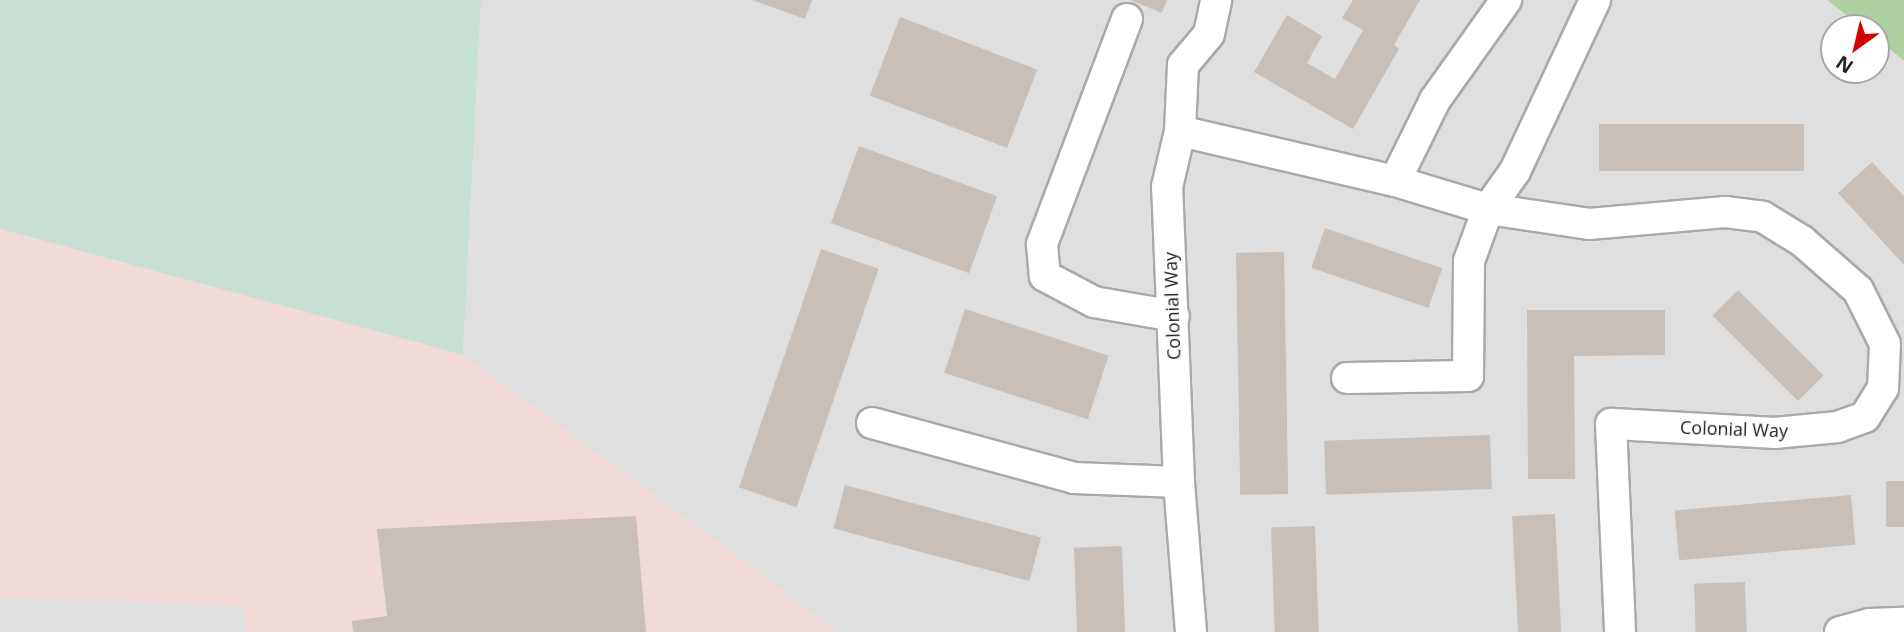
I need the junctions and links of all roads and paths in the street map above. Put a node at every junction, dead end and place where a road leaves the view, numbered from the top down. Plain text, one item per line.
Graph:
1 (1216, 0) edge
2 (1506, 0) edge
3 (1595, 0) edge
4 (1127, 19) dead end
5 (1180, 131) junction
6 (1395, 181) junction
7 (1488, 209) junction
8 (1174, 316) junction
9 (1347, 378) dead end
10 (873, 423) dead end
11 (1178, 482) junction
12 (1904, 623) edge
13 (1191, 632) edge
14 (1620, 632) edge
15 (1840, 632) edge

1 - 5 street, Colonial Way
2 - 6 street
3 - 7 street
4 - 8 street
5 - 6 street, Colonial Way
5 - 8 street, Colonial Way
6 - 7 street, Colonial Way
7 - 9 street
7 - 14 street, Colonial Way
8 - 11 street, Colonial Way
10 - 11 street
11 - 13 street, Colonial Way
12 - 15 street

